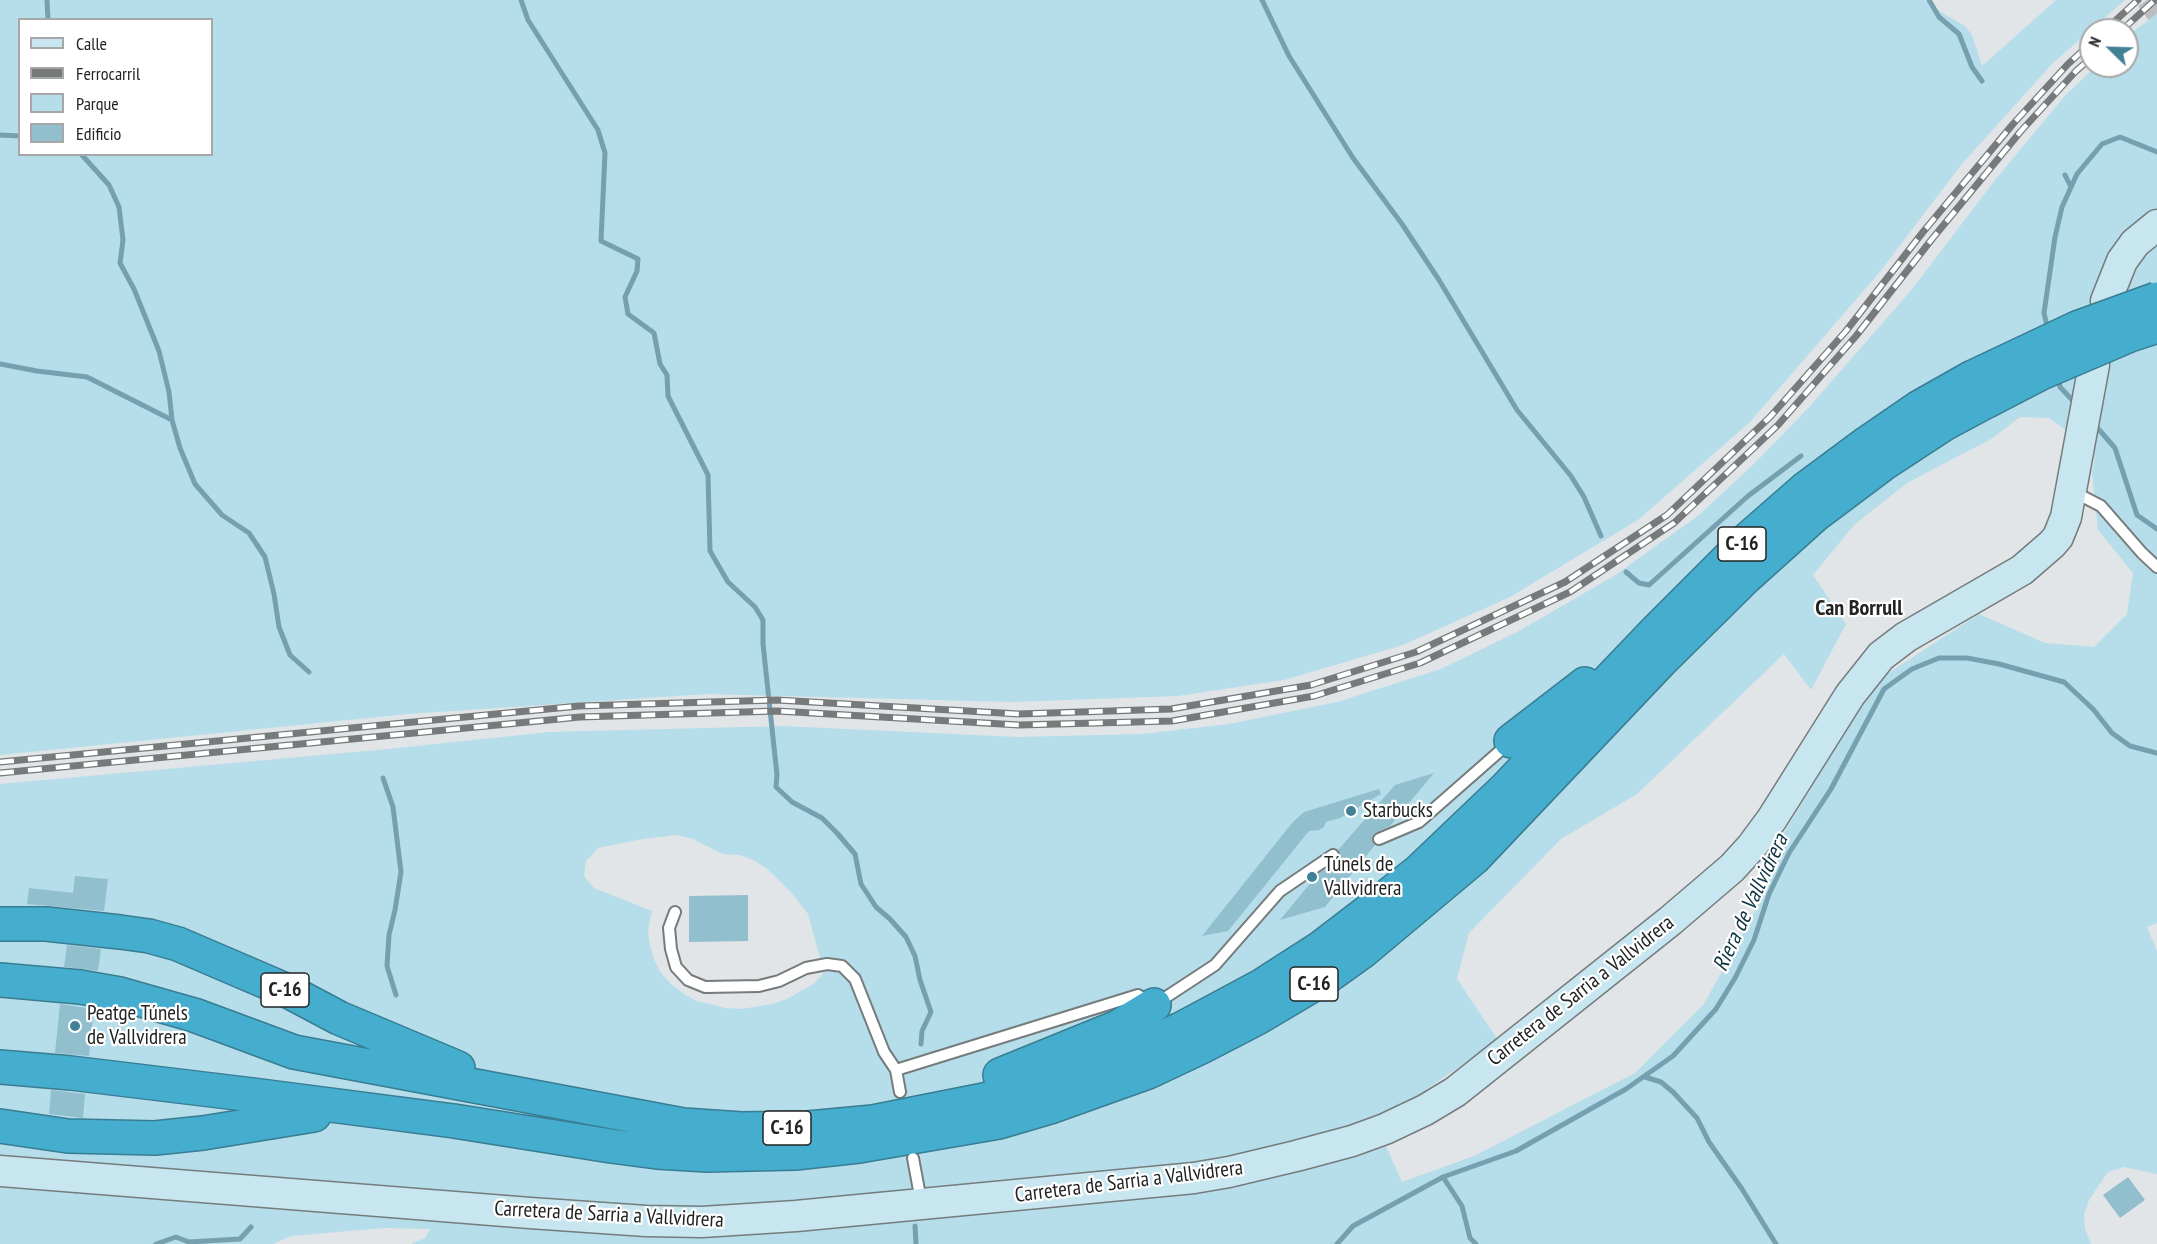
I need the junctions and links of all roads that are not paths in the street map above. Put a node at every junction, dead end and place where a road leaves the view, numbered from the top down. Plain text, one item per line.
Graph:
1 (2157, 225) edge
2 (2157, 299) edge
3 (2106, 301) dead end
4 (2157, 326) edge
5 (2094, 365) dead end
6 (1979, 389) junction
7 (2070, 491) junction
8 (2157, 567) edge
9 (1656, 631) junction
10 (1512, 741) joint
11 (1379, 839) dead end
12 (1334, 855) dead end
13 (675, 912) dead end
14 (0, 924) edge
15 (0, 980) edge
16 (1154, 1005) junction
17 (0, 1067) edge
18 (896, 1070) junction
19 (559, 1101) junction
20 (905, 1104) junction
21 (360, 1109) junction
22 (0, 1126) edge
23 (913, 1158) dead end
24 (0, 1172) edge
25 (921, 1204) junction

1 - 3 main road
2 - 6 highway, C-16, bridge
4 - 6 highway, C-16, bridge
5 - 7 main road, Carretera de Sarria a Vallvidrera
6 - 9 highway, C-16
6 - 21 highway, C-16
7 - 8 lane
7 - 25 main road, Carretera de Sarria a Vallvidrera
9 - 10 highway
9 - 20 highway, C-16
10 - 11 lane
12 - 16 lane
13 - 18 lane
14 - 19 highway, C-16
15 - 19 highway, C-16
16 - 18 lane
16 - 20 highway
17 - 21 highway, C-16
18 - 20 lane
19 - 20 highway, C-16
21 - 22 highway, C-16
23 - 25 lane
24 - 25 main road, Carretera de Sarria a Vallvidrera

